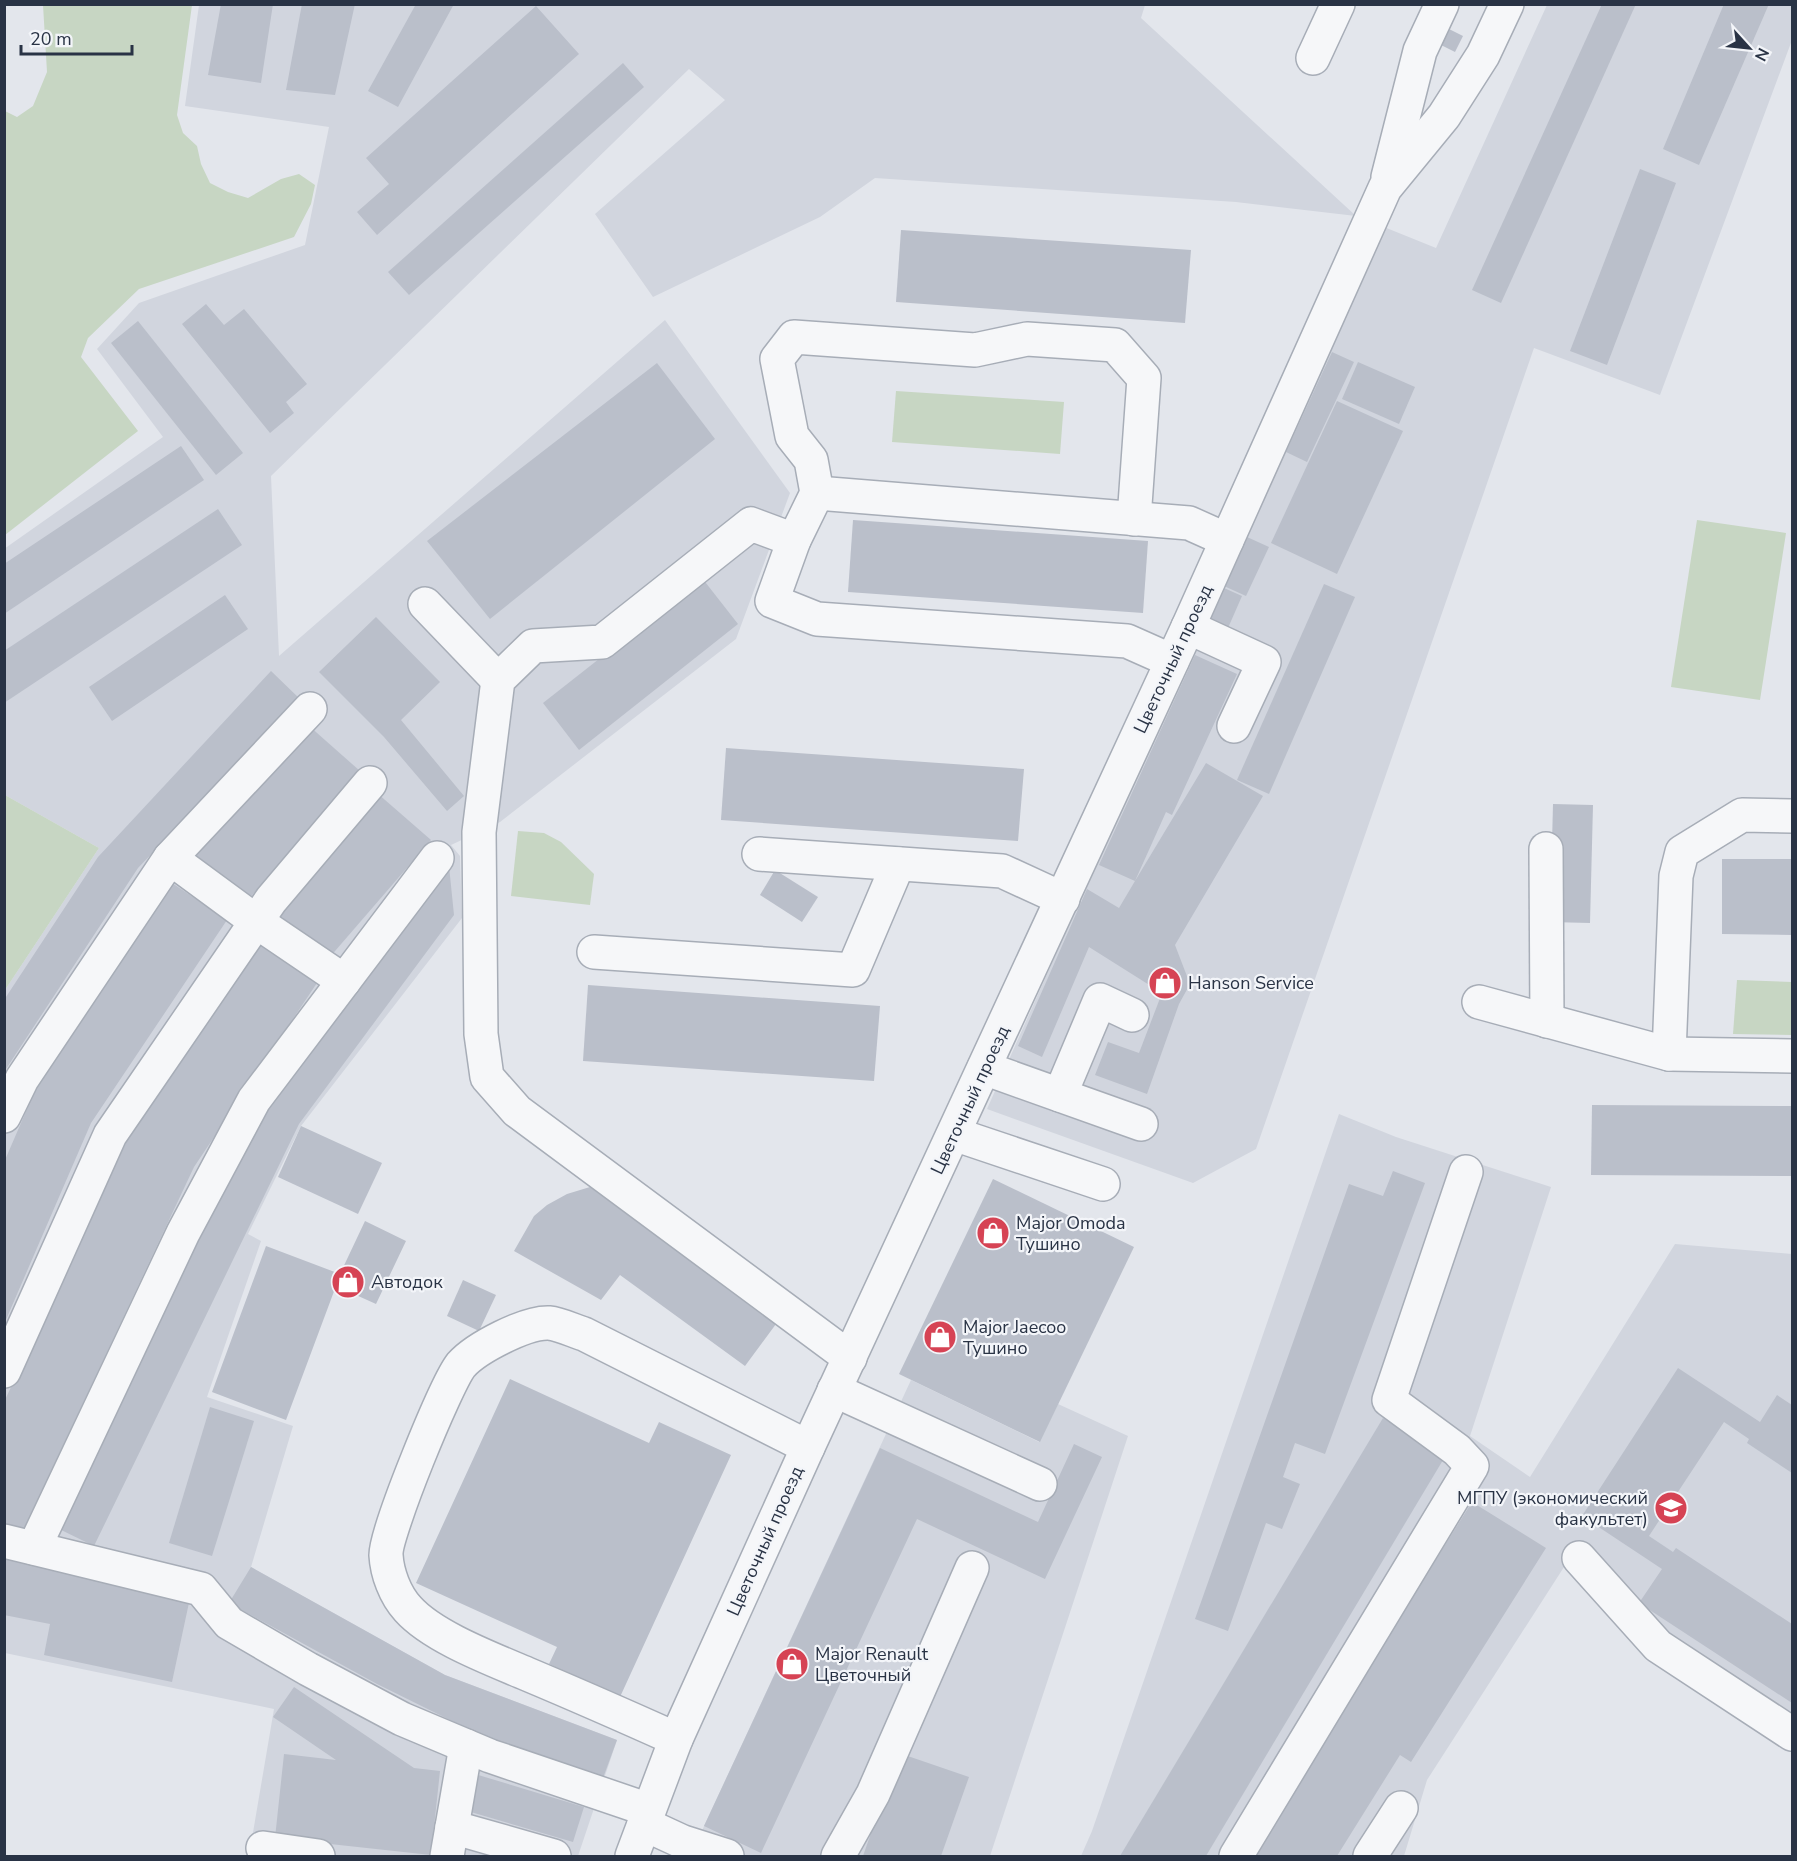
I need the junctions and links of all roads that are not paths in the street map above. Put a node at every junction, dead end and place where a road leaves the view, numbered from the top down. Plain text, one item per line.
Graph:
1 (1338, 4) edge
2 (1442, 4) edge
3 (1507, 4) edge
4 (1313, 58) dead end
5 (1386, 188) junction
6 (817, 493) junction
7 (1134, 519) junction
8 (794, 540) junction
9 (1227, 540) junction
10 (424, 604) dead end
11 (1188, 627) junction
12 (1172, 662) junction
13 (498, 680) junction
14 (310, 709) dead end
15 (1234, 726) dead end
16 (370, 783) dead end
17 (1792, 816) edge
18 (1546, 849) dead end
19 (759, 854) dead end
20 (170, 858) junction
21 (437, 858) dead end
22 (898, 864) junction
23 (1063, 899) junction
24 (257, 922) junction
25 (594, 951) dead end
26 (344, 981) junction
27 (1479, 1002) dead end
28 (1132, 1015) dead end
29 (1547, 1022) junction
30 (1669, 1054) junction
31 (1792, 1056) edge
32 (984, 1068) junction
33 (1060, 1095) junction
34 (4, 1116) edge
35 (1140, 1124) dead end
36 (954, 1134) junction
37 (1466, 1172) dead end
38 (1103, 1184) dead end
39 (850, 1358) junction
40 (4, 1371) edge
41 (834, 1390) junction
42 (808, 1447) junction
43 (1040, 1484) dead end
44 (19, 1544) edge
45 (1579, 1558) dead end
46 (972, 1568) dead end
47 (1792, 1734) edge
48 (676, 1739) junction
49 (466, 1746) junction
50 (1401, 1808) dead end
51 (647, 1817) junction
52 (450, 1842) edge
53 (263, 1848) dead end
54 (318, 1857) edge
55 (554, 1857) edge
56 (632, 1857) edge
57 (727, 1857) edge
58 (838, 1857) edge
59 (1236, 1857) edge
60 (1370, 1857) edge

1 - 4 street
2 - 5 street
3 - 5 street
5 - 9 street, Цветочный проезд
6 - 7 street
6 - 7 street
6 - 8 street
7 - 9 street
8 - 12 street
8 - 13 street
9 - 11 street, Цветочный проезд
10 - 13 street
11 - 12 street, Цветочный проезд
11 - 15 street
12 - 23 street, Цветочный проезд
13 - 39 street
14 - 20 street
16 - 24 street
17 - 30 street
18 - 29 street
19 - 22 street
20 - 24 street
20 - 34 street
21 - 26 street
22 - 23 street
22 - 25 street
23 - 32 street, Цветочный проезд
24 - 26 street
24 - 40 street
26 - 44 street
27 - 29 street
28 - 33 street
29 - 30 street
30 - 31 street
32 - 33 street
32 - 36 street, Цветочный проезд
33 - 35 street
36 - 38 street
36 - 39 street, Цветочный проезд
37 - 59 street
39 - 41 street, Цветочный проезд
41 - 42 street, Цветочный проезд
41 - 43 street
42 - 48 street, Цветочный проезд
42 - 48 street
44 - 49 street
45 - 47 street
46 - 58 street
48 - 51 street, Цветочный проезд
49 - 51 street
49 - 52 street
50 - 60 street
51 - 56 street, Цветочный проезд
51 - 57 street
52 - 55 street
53 - 54 street

